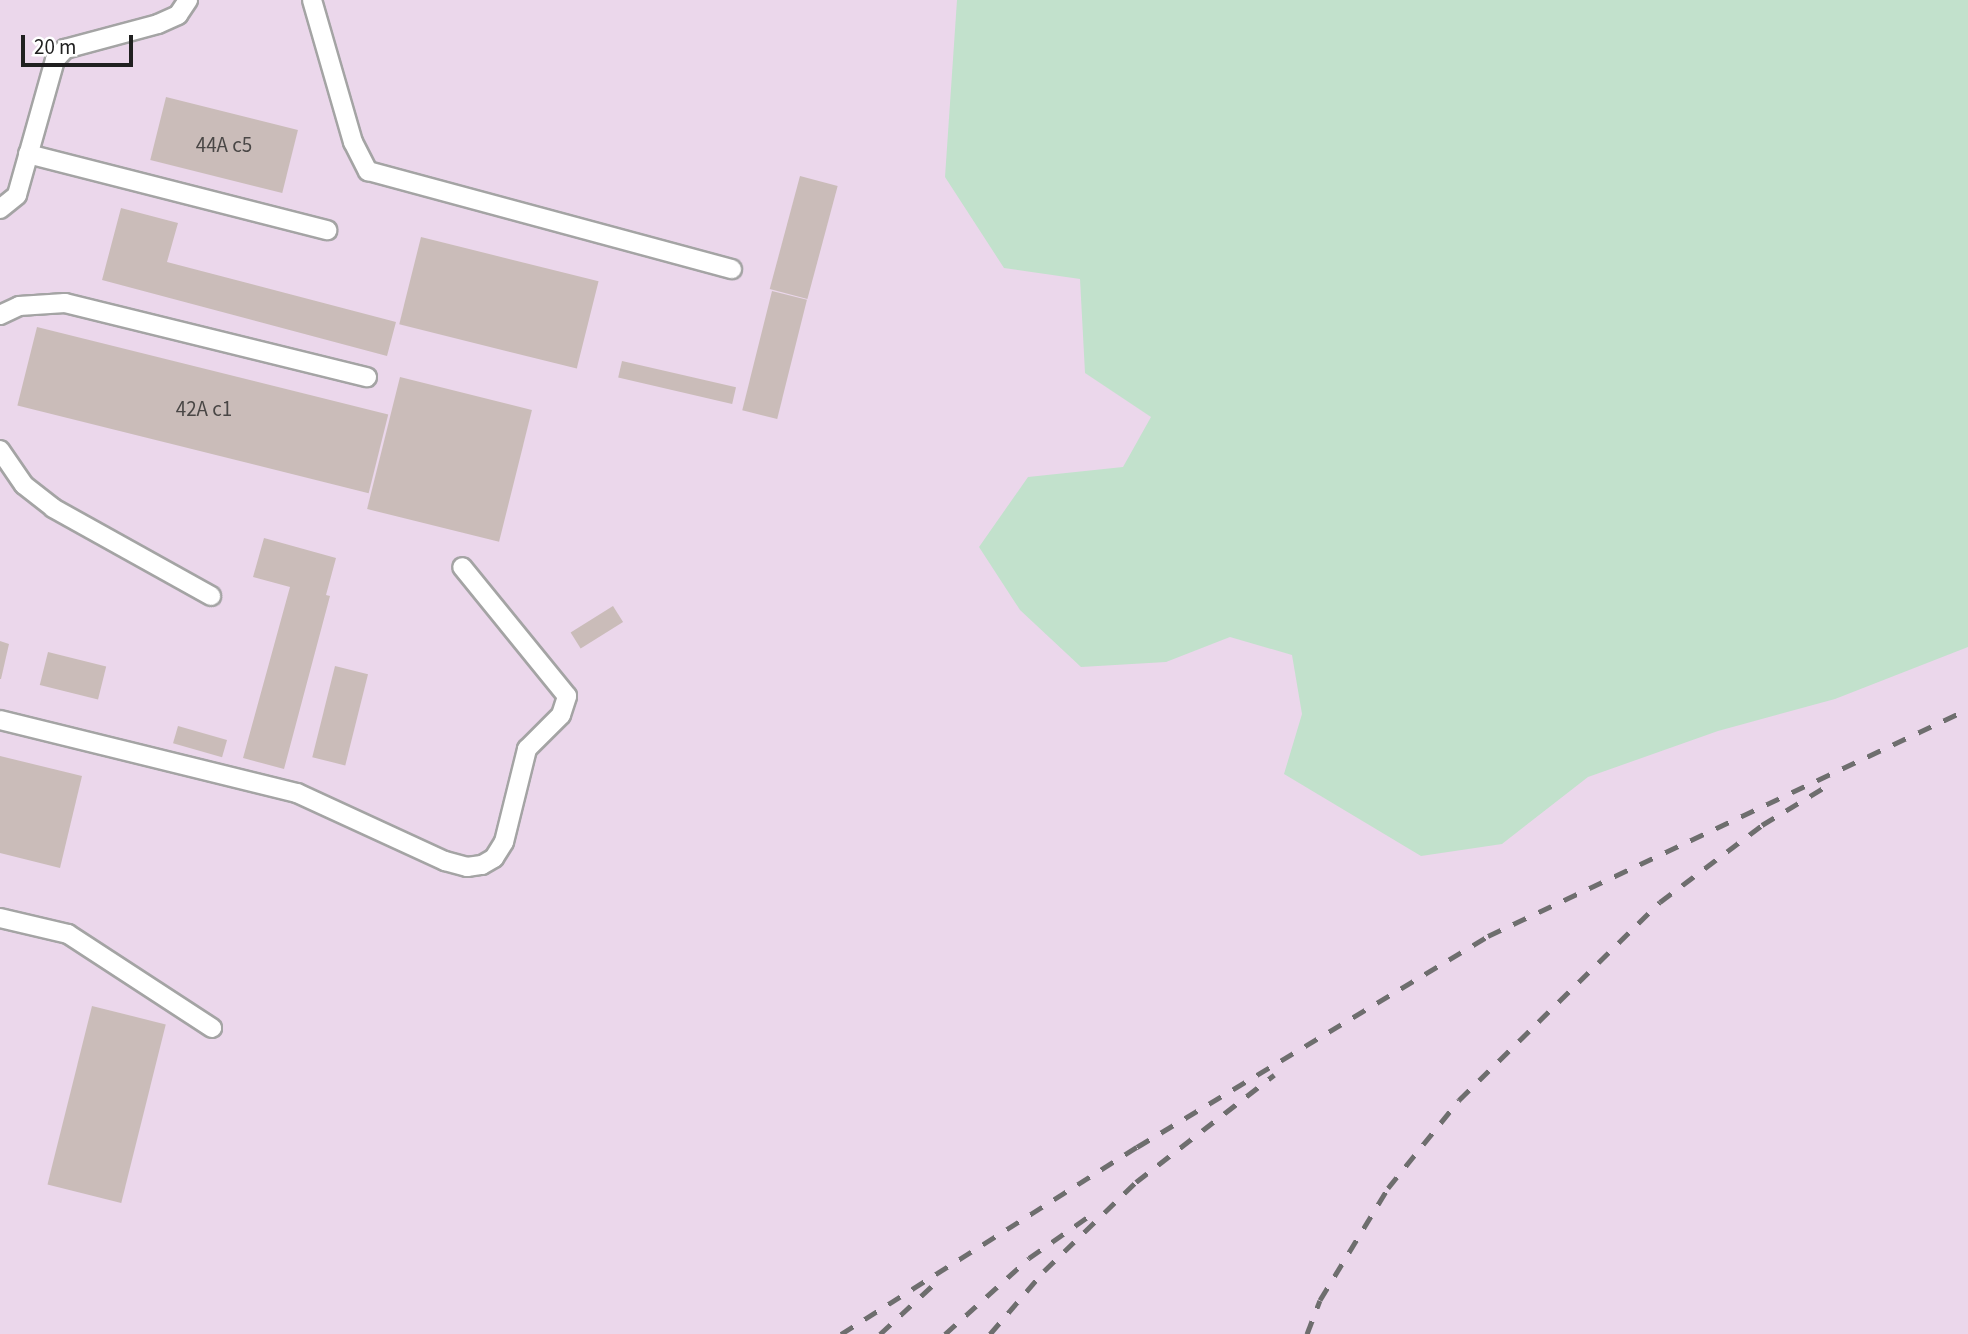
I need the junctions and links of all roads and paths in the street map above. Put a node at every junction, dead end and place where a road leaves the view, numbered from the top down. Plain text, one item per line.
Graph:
1 (188, 0) edge
2 (312, 0) edge
3 (28, 154) junction
4 (0, 209) edge
5 (327, 230) dead end
6 (732, 269) dead end
7 (0, 315) edge
8 (367, 377) dead end
9 (0, 450) edge
10 (462, 567) dead end
11 (211, 596) dead end
12 (0, 720) edge
13 (0, 918) edge
14 (212, 1028) dead end

1 - 3 lane
2 - 6 lane
3 - 4 lane
3 - 5 lane
7 - 8 lane
9 - 11 lane
10 - 12 lane
13 - 14 lane

